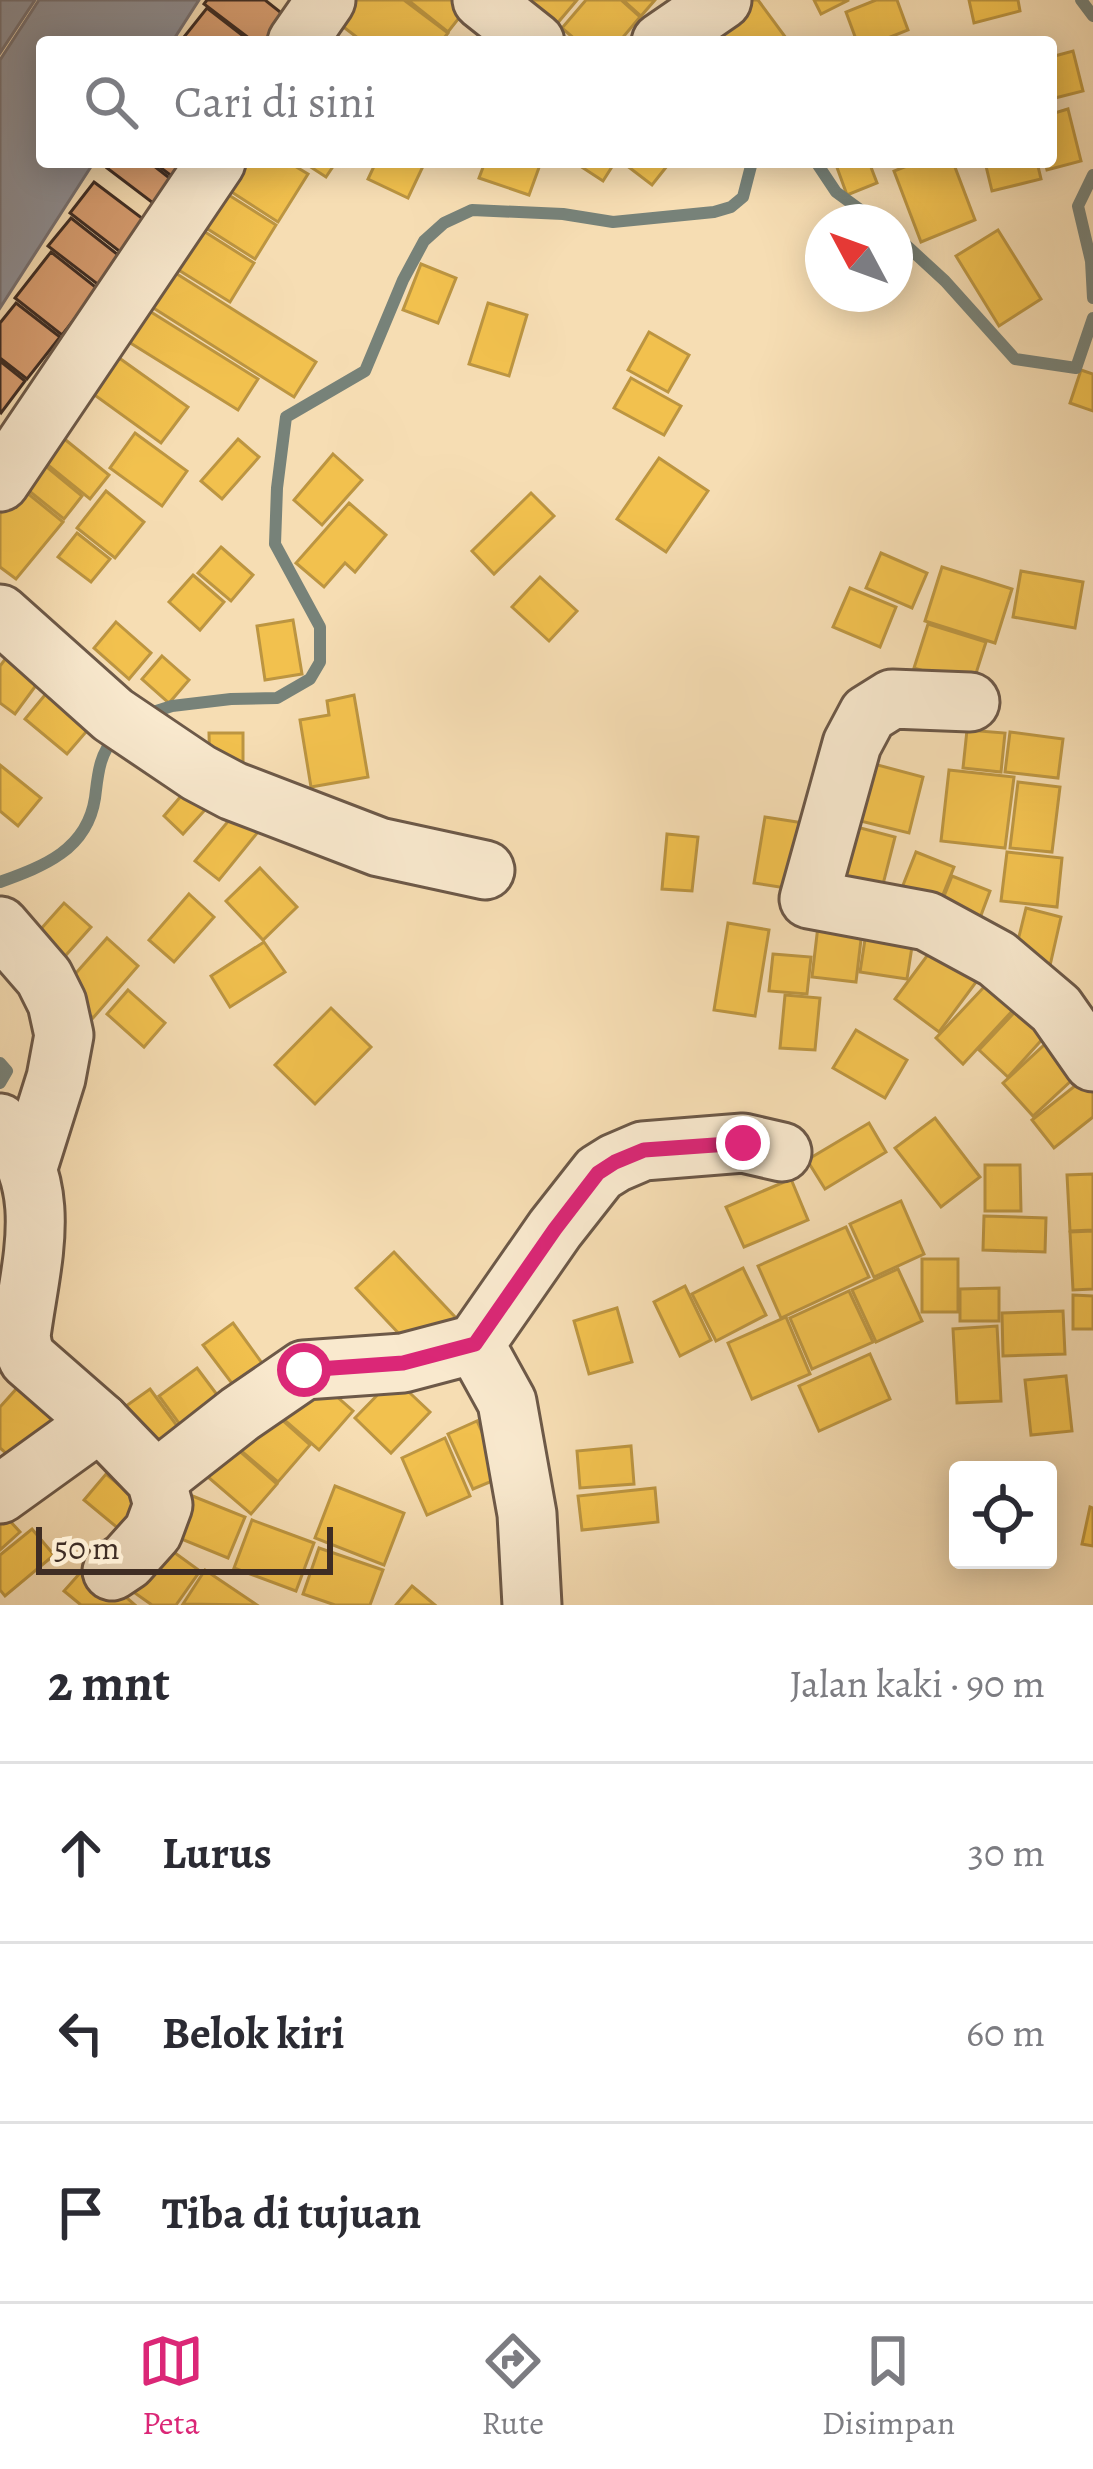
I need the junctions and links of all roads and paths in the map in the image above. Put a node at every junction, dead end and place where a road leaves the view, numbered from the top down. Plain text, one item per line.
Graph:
1 (326, 0) edge
2 (482, 0) edge
3 (722, 0) edge
4 (301, 36) edge
5 (527, 36) edge
6 (670, 36) edge
7 (212, 168) edge
8 (0, 482) edge
9 (0, 614) edge
10 (970, 702) dead end
11 (485, 871) dead end
12 (0, 926) edge
13 (1093, 1062) edge
14 (12, 1141) edge
15 (782, 1152) dead end
16 (475, 1344) junction
17 (100, 1422) junction
18 (155, 1480) junction
19 (0, 1494) edge
20 (112, 1571) dead end
21 (532, 1605) edge

1 - 4 street
2 - 5 street
3 - 6 street
7 - 8 street
9 - 11 street
10 - 13 street
12 - 14 street
14 - 17 street
15 - 16 street
16 - 18 street
16 - 21 street
17 - 18 street
17 - 19 street
18 - 20 street

